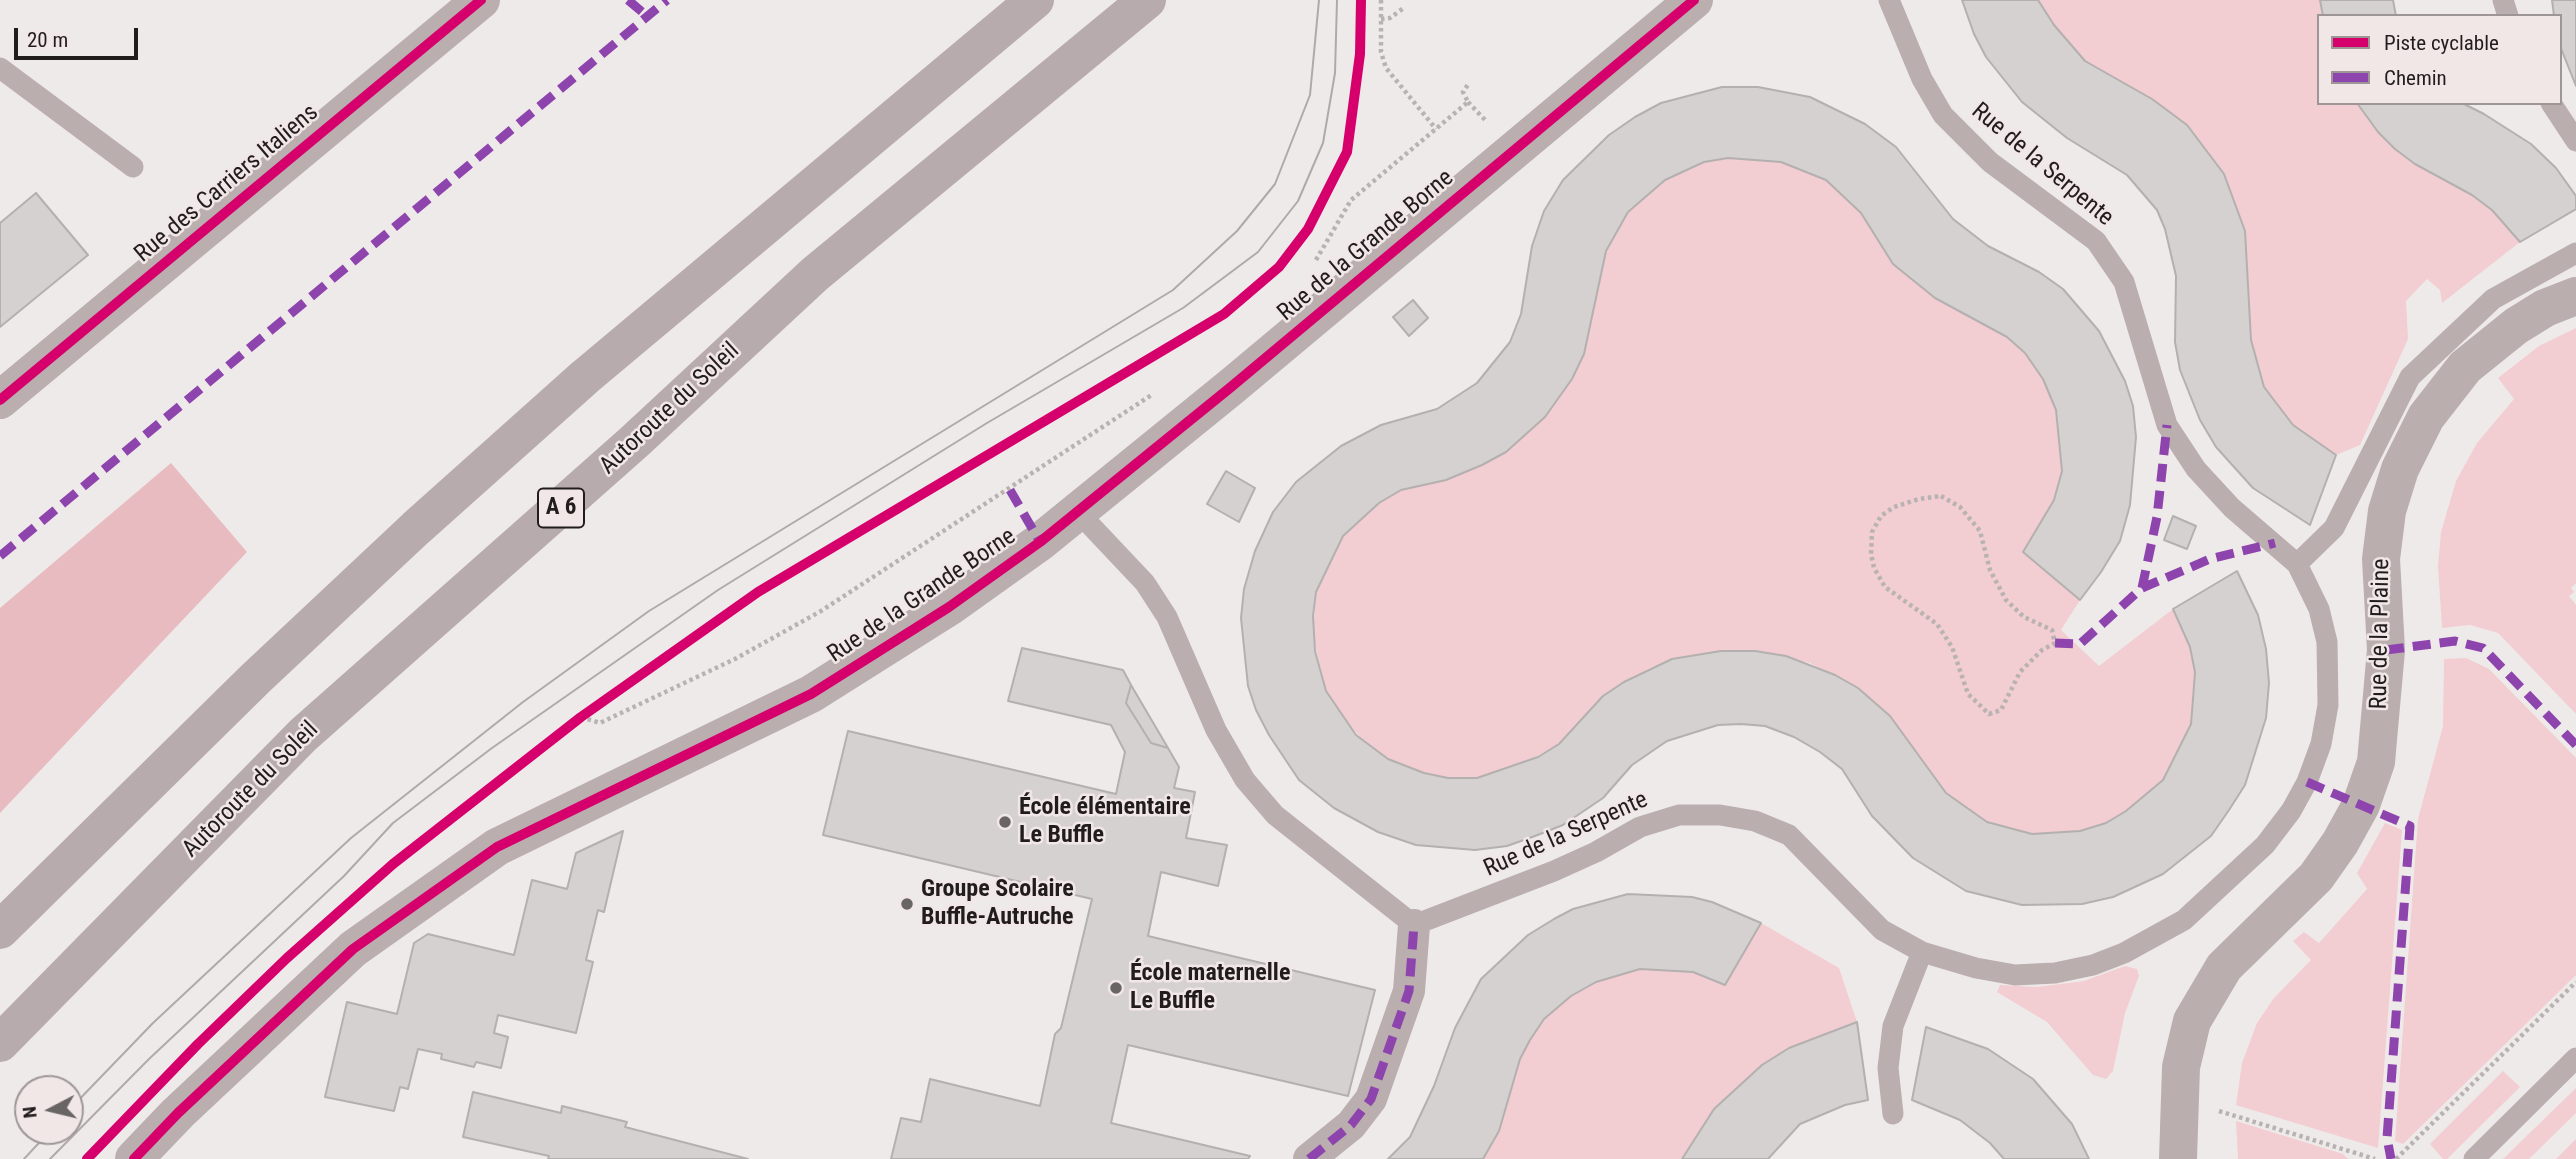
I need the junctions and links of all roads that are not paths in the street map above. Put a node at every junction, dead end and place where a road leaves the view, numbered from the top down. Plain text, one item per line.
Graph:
1 (481, 0) edge
2 (1035, 0) edge
3 (1147, 0) edge
4 (1694, 0) edge
5 (1889, 0) edge
6 (0, 68) edge
7 (2552, 105) edge
8 (2576, 141) edge
9 (133, 167) dead end
10 (2576, 253) edge
11 (2576, 296) edge
12 (0, 400) edge
13 (1078, 512) junction
14 (2297, 564) junction
15 (1414, 925) junction
16 (0, 930) edge
17 (1922, 952) junction
18 (0, 1043) edge
19 (2576, 1059) edge
20 (1893, 1114) dead end
21 (134, 1159) edge
22 (1308, 1159) edge
23 (2178, 1159) edge
24 (2474, 1159) edge

1 - 12 street, Rue des Carriers Italiens
2 - 16 highway
3 - 18 highway, Autoroute du Soleil / A 6
4 - 13 street, Rue de la Grande Borne
5 - 14 lane, Rue de la Serpente
6 - 9 lane
7 - 8 lane
10 - 14 lane
11 - 23 street, Rue de la Plaine
13 - 15 lane
13 - 21 street, Rue de la Grande Borne
14 - 17 lane, Rue de la Serpente
15 - 17 lane, Rue de la Serpente
15 - 22 street
17 - 20 lane
19 - 24 lane

